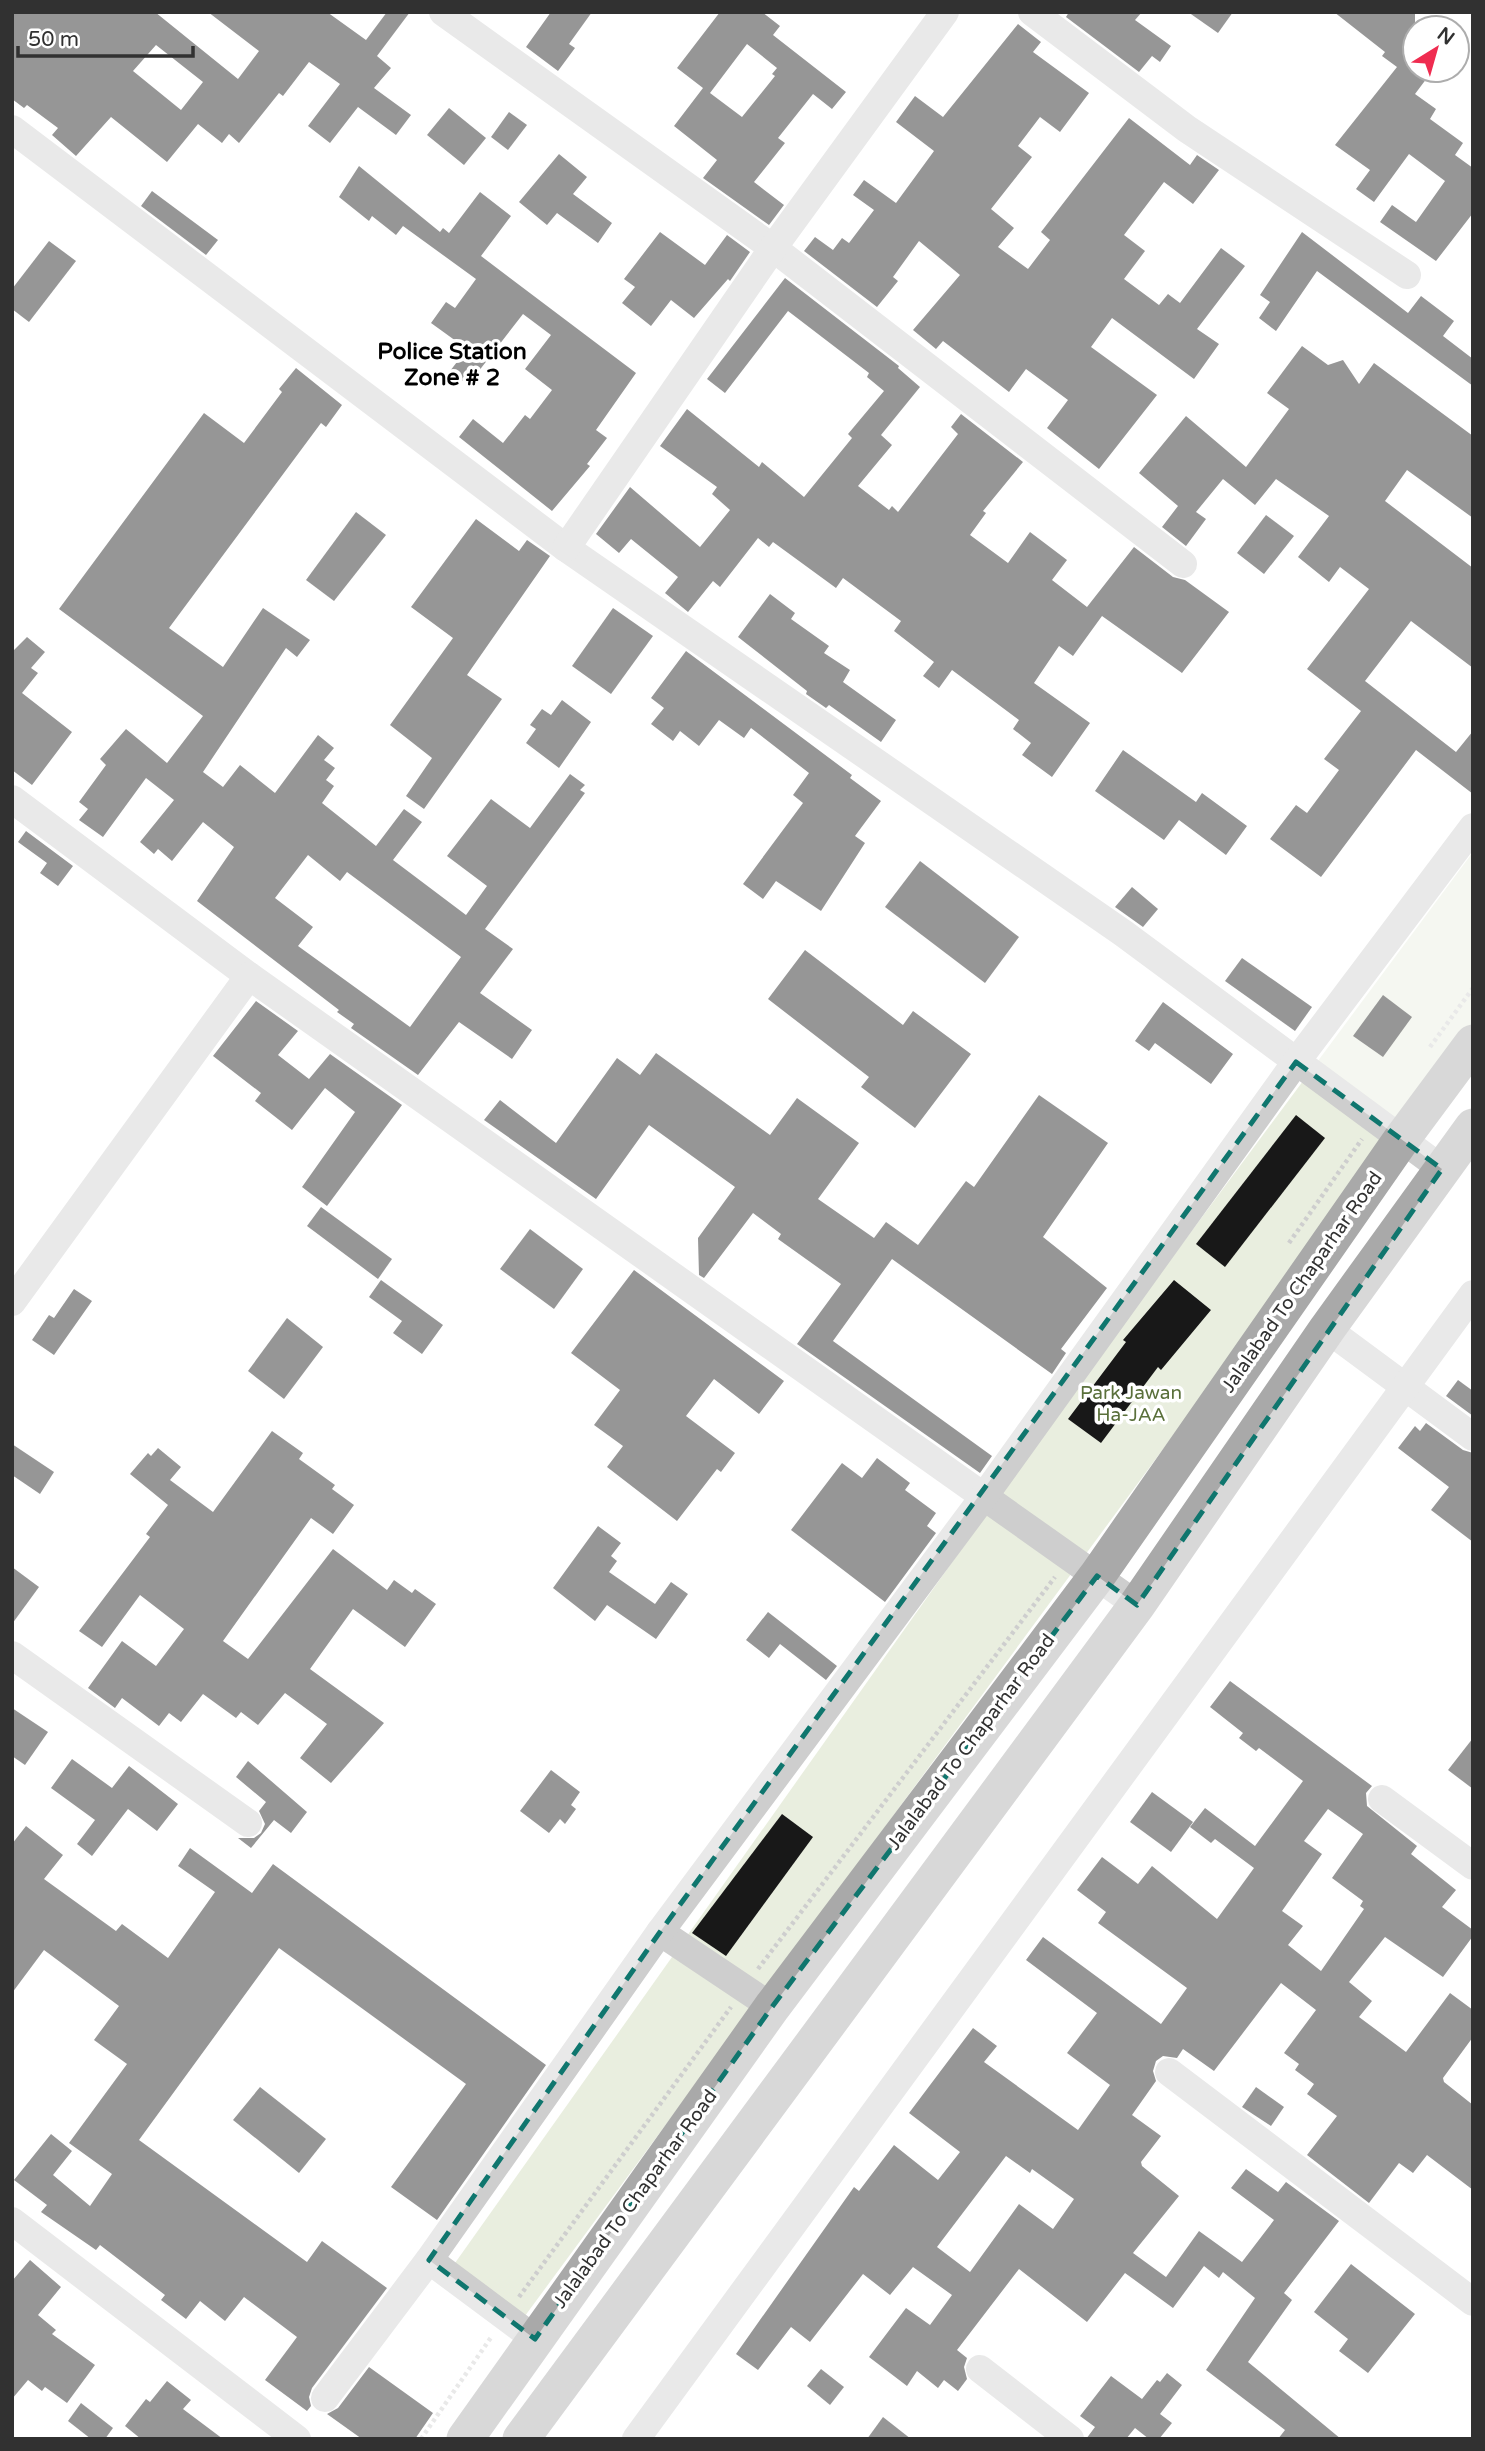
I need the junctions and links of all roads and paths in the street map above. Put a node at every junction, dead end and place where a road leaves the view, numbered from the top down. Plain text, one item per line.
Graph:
1 (443, 12) edge
2 (945, 12) edge
3 (1032, 12) edge
4 (12, 129) edge
5 (773, 248) junction
6 (1407, 275) dead end
7 (566, 548) junction
8 (1183, 564) dead end
9 (12, 799) edge
10 (1473, 827) edge
11 (249, 976) junction
12 (1473, 988) edge
13 (1473, 1043) edge
14 (1424, 1055) dead end
15 (1296, 1062) junction
16 (1473, 1126) edge
17 (1388, 1130) junction
18 (1442, 1169) junction
19 (1282, 1254) dead end
20 (1473, 1294) edge
21 (12, 1302) edge
22 (1327, 1329) junction
23 (1405, 1387) junction
24 (1473, 1437) edge
25 (985, 1495) junction
26 (1084, 1566) junction
27 (1138, 1605) junction
28 (12, 1655) edge
29 (1382, 1799) dead end
30 (248, 1823) dead end
31 (1473, 1866) edge
32 (660, 1932) junction
33 (758, 1998) junction
34 (1169, 2072) dead end
35 (12, 2221) edge
36 (429, 2260) junction
37 (1473, 2302) edge
38 (504, 2318) junction
39 (535, 2339) junction
40 (979, 2370) dead end
41 (324, 2398) dead end
42 (297, 2439) edge
43 (421, 2439) edge
44 (465, 2439) edge
45 (521, 2439) edge
46 (636, 2439) edge
47 (1070, 2439) edge

1 - 5 street
2 - 5 street
3 - 6 street
4 - 7 street
5 - 7 street
5 - 8 street
7 - 15 street
9 - 11 street
10 - 15 street
11 - 21 street
11 - 25 street
12 - 14 path
13 - 17 main road, Jalalabad To Chaparhar Road
15 - 17 street
15 - 25 street
16 - 18 main road
17 - 18 street
17 - 19 path
17 - 26 main road, Jalalabad To Chaparhar Road
18 - 22 main road
20 - 23 street
22 - 23 street
22 - 27 main road
23 - 24 street
23 - 46 street
25 - 26 street
25 - 32 street
26 - 27 street
26 - 33 main road, Jalalabad To Chaparhar Road
26 - 33 path
27 - 45 main road
28 - 30 street
29 - 31 street
32 - 33 street
32 - 36 street
33 - 38 path
33 - 39 main road, Jalalabad To Chaparhar Road
34 - 37 street
35 - 42 street
36 - 38 street
36 - 41 street
38 - 39 street
38 - 43 path
39 - 44 main road, Jalalabad To Chaparhar Road
40 - 47 street

